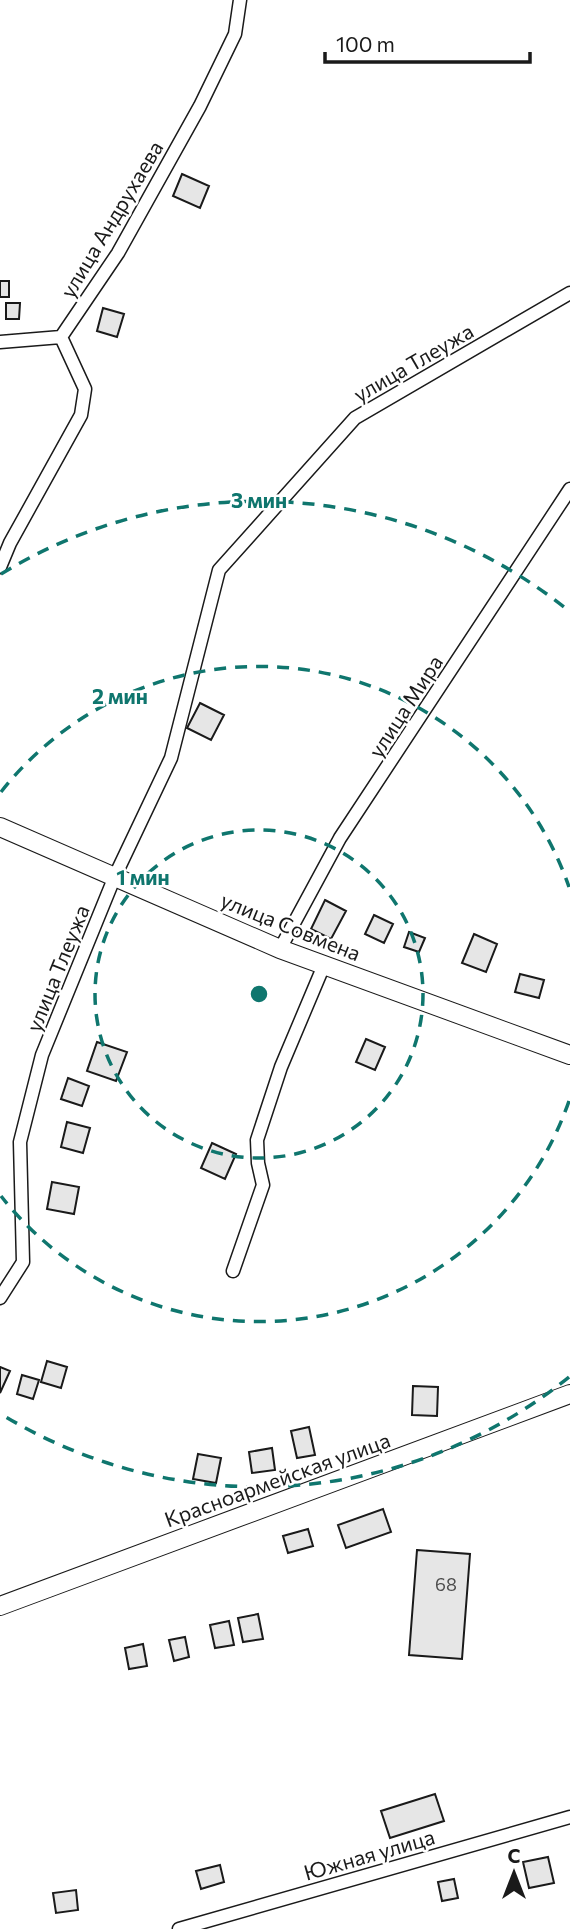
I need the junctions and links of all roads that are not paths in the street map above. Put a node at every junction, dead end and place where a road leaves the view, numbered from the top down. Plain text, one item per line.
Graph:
1 (240, 0) edge
2 (570, 293) edge
3 (61, 337) junction
4 (0, 342) edge
5 (570, 489) edge
6 (0, 567) edge
7 (0, 827) edge
8 (116, 876) junction
9 (280, 949) junction
10 (324, 965) junction
11 (570, 1055) edge
12 (233, 1271) dead end
13 (0, 1298) edge
14 (570, 1394) edge
15 (0, 1606) edge
16 (570, 1817) edge
17 (179, 1929) edge

1 - 3 street, улица Андрухаева
2 - 8 street, улица Тлеужа
3 - 4 street
3 - 6 street
5 - 9 street, улица Мира
7 - 8 street, улица Совмена
8 - 9 street, улица Совмена
8 - 13 street, улица Тлеужа
9 - 10 street, улица Совмена
10 - 11 street, улица Совмена
10 - 12 street
14 - 15 street, Красноармейская улица
16 - 17 street, Южная улица

